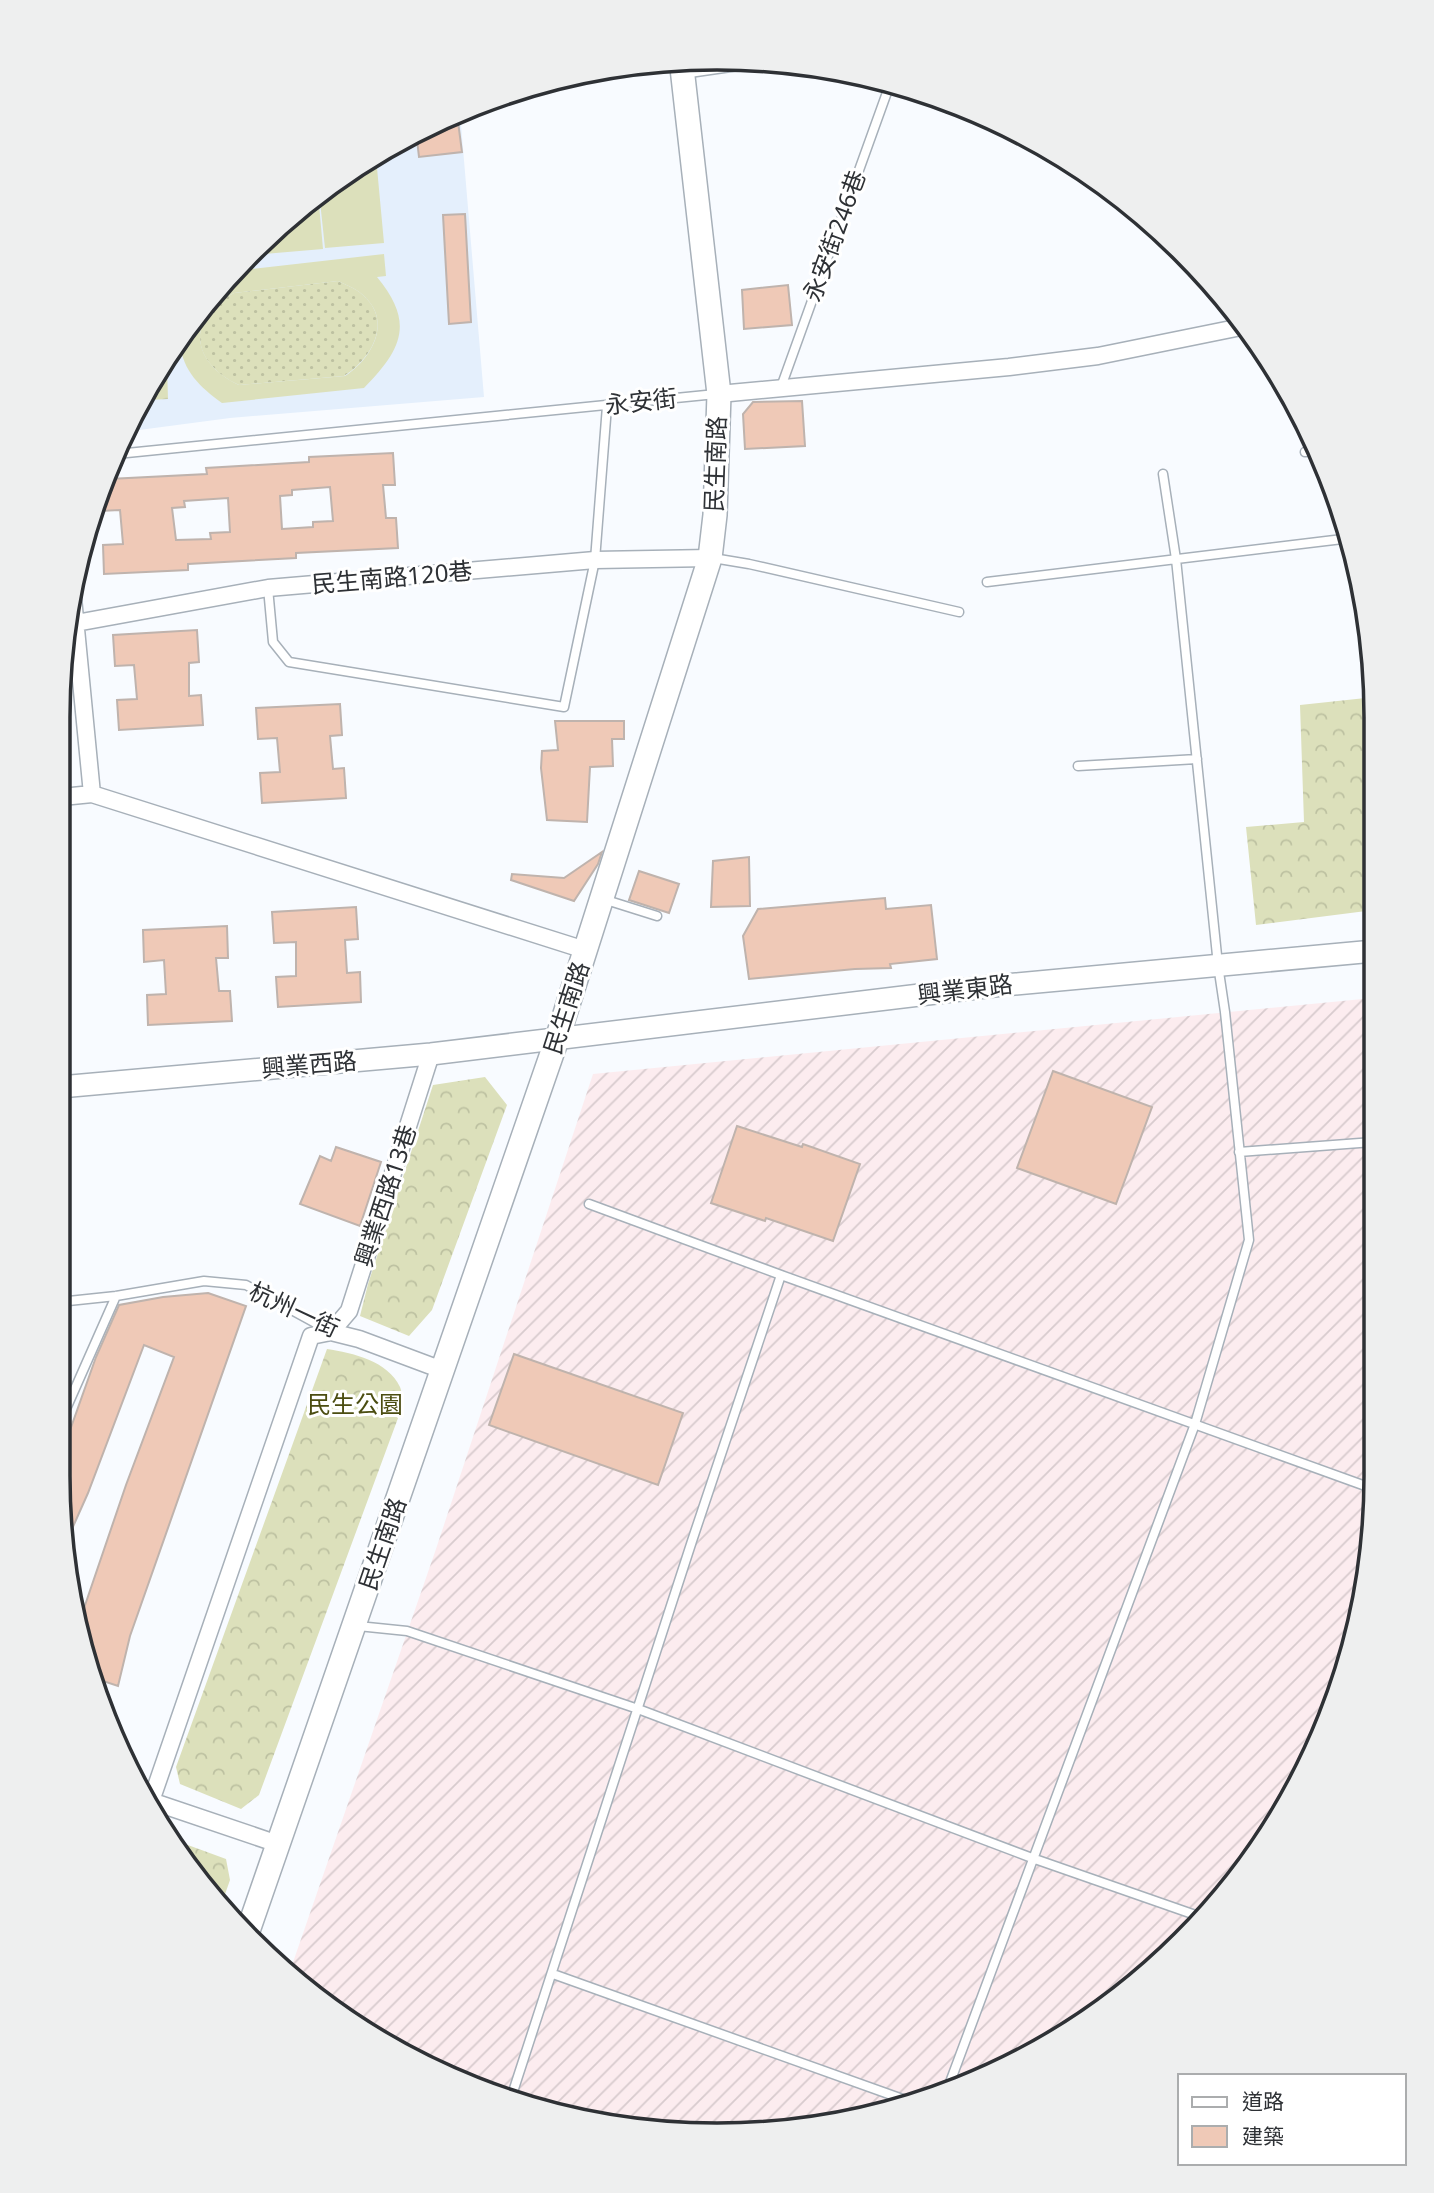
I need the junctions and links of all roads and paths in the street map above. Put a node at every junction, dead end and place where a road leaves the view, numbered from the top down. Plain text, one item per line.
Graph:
1 (683, 71) edge
2 (887, 93) edge
3 (1234, 328) edge
4 (781, 388) junction
5 (719, 394) junction
6 (607, 406) junction
7 (127, 453) edge
8 (1163, 474) dead end
9 (1339, 539) edge
10 (710, 558) junction
11 (1176, 559) junction
12 (595, 560) junction
13 (987, 582) dead end
14 (268, 588) junction
15 (959, 612) dead end
16 (78, 622) edge
17 (74, 649) edge
18 (1196, 759) junction
19 (1078, 766) dead end
20 (92, 794) junction
21 (70, 796) edge
22 (601, 899) junction
23 (657, 916) dead end
24 (585, 950) junction
25 (1364, 952) edge
26 (1218, 965) junction
27 (557, 1040) junction
28 (431, 1054) junction
29 (70, 1086) edge
30 (1364, 1143) edge
31 (1239, 1152) junction
32 (589, 1204) dead end
33 (781, 1275) junction
34 (116, 1296) junction
35 (70, 1300) edge
36 (331, 1332) junction
37 (442, 1370) junction
38 (70, 1400) edge
39 (1195, 1424) junction
40 (1364, 1485) edge
41 (355, 1626) junction
42 (638, 1709) junction
43 (153, 1793) edge
44 (160, 1805) edge
45 (278, 1844) junction
46 (1032, 1858) junction
47 (1192, 1914) edge
48 (251, 1923) edge
49 (553, 1974) junction
50 (951, 2079) edge
51 (514, 2090) edge
52 (897, 2097) edge

1 - 5 main road, 民生南路
2 - 4 lane, 永安街246巷
3 - 4 street, 永安街
4 - 5 street, 永安街
5 - 6 lane, 永安街
5 - 10 main road, 民生南路
6 - 7 lane, 永安街
6 - 12 lane
8 - 11 lane
9 - 11 lane
10 - 12 street, 民生南路120巷
10 - 15 lane
10 - 22 main road, 民生南路
11 - 13 lane
11 - 18 lane
12 - 14 street, 民生南路120巷
12 - 14 lane
14 - 16 street, 民生南路120巷
17 - 20 street
18 - 19 lane
18 - 26 lane
20 - 21 street
20 - 24 street
22 - 23 lane
22 - 24 main road, 民生南路
24 - 27 main road, 民生南路
25 - 26 street, 興業東路
26 - 27 street, 興業東路
26 - 31 lane
27 - 28 street, 興業西路
27 - 37 main road, 民生南路
28 - 29 street, 興業西路
28 - 36 street, 興業西路13巷
30 - 31 lane
31 - 39 lane
32 - 33 lane
33 - 39 lane
33 - 42 lane
34 - 35 lane, 杭州一街
34 - 36 lane, 杭州一街
34 - 38 lane
36 - 37 street, 杭州一街
36 - 43 street, 興業西路13巷
37 - 41 main road, 民生南路
39 - 40 lane
39 - 46 lane
41 - 42 lane
41 - 45 main road, 民生南路
42 - 46 lane
42 - 49 lane
44 - 45 street
45 - 48 main road, 民生南路
46 - 47 lane
46 - 50 lane
49 - 51 lane
49 - 52 lane

